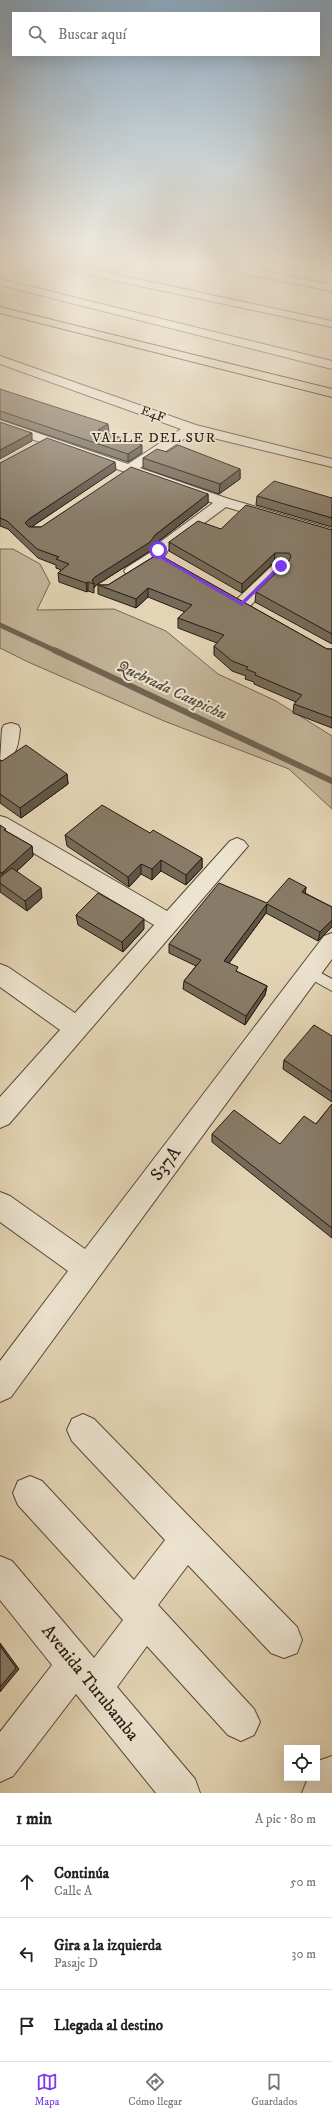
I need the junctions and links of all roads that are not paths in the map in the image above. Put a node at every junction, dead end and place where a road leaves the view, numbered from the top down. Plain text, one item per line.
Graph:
1 (155, 349) edge
2 (191, 349) edge
3 (268, 349) edge
4 (0, 360) edge
5 (332, 365) edge
6 (332, 383) edge
7 (332, 393) edge
8 (0, 424) edge
9 (191, 428) junction
10 (47, 440) junction
11 (33, 448) edge
12 (332, 463) edge
13 (130, 468) junction
14 (118, 477) edge
15 (224, 502) junction
16 (332, 534) edge
17 (281, 566) edge
18 (121, 579) edge
19 (242, 604) edge
20 (11, 729) dead end
21 (0, 755) edge
22 (0, 823) edge
23 (237, 846) dead end
24 (169, 923) junction
25 (332, 942) edge
26 (310, 972) junction
27 (0, 974) edge
28 (332, 986) edge
29 (77, 1028) junction
30 (0, 1116) edge
31 (0, 1205) edge
32 (88, 1268) junction
33 (0, 1386) edge
34 (83, 1430) dead end
35 (30, 1493) dead end
36 (187, 1539) junction
37 (0, 1573) edge
38 (141, 1612) junction
39 (284, 1640) dead end
40 (84, 1677) junction
41 (241, 1722) dead end
42 (0, 1763) edge
43 (332, 1775) edge
44 (181, 1793) edge
45 (321, 1793) edge

1 - 7 main road
2 - 6 main road
3 - 5 street
4 - 9 street, E4F
8 - 10 street
9 - 12 street, E4F
9 - 13 street
10 - 11 street
10 - 13 street
13 - 14 street
13 - 15 street
15 - 16 street
15 - 18 street
17 - 19 street
20 - 21 street
22 - 24 street
23 - 24 street
24 - 29 street
25 - 26 street, S37A
26 - 28 lane
26 - 32 street, S37A
27 - 29 street
29 - 30 street
31 - 32 street
32 - 33 street, S37A
34 - 36 street
35 - 38 street
36 - 38 street
36 - 39 street
37 - 40 street, Avenida Turubamba
38 - 40 street
38 - 41 street
40 - 42 street
40 - 44 street, Avenida Turubamba
43 - 45 street

